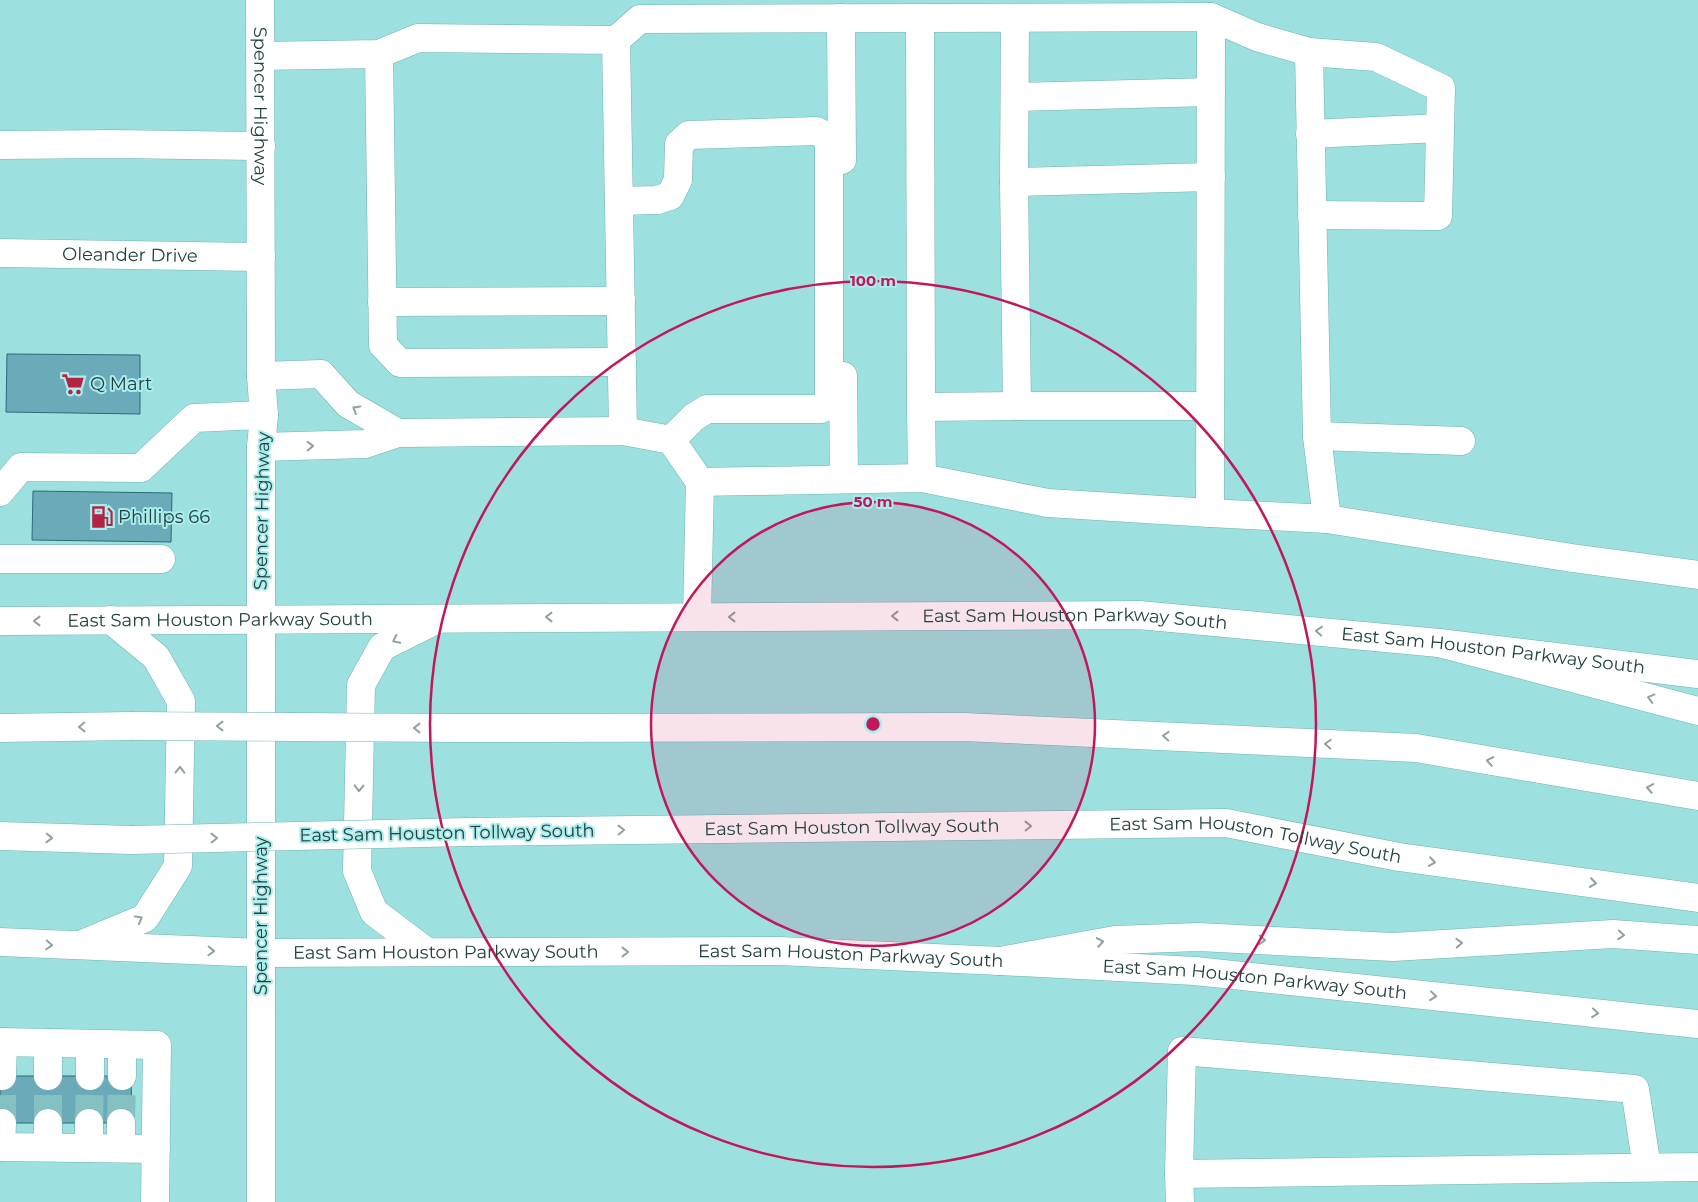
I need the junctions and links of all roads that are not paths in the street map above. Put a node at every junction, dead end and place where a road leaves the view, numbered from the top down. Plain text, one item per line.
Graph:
1 (260, 0) edge
2 (1211, 17) junction
3 (841, 18) junction
4 (920, 18) junction
5 (1015, 18) junction
6 (616, 40) junction
7 (1309, 52) junction
8 (379, 54) junction
9 (260, 56) junction
10 (1211, 92) junction
11 (1015, 98) junction
12 (1440, 128) junction
13 (1310, 134) junction
14 (0, 145) edge
15 (261, 146) junction
16 (1211, 177) junction
17 (1014, 182) junction
18 (619, 201) junction
19 (1312, 215) junction
20 (0, 253) edge
21 (261, 257) junction
22 (621, 301) junction
23 (382, 302) junction
24 (622, 362) junction
25 (261, 376) junction
26 (1017, 406) junction
27 (1210, 406) junction
28 (921, 407) junction
29 (264, 415) junction
30 (623, 431) junction
31 (398, 434) junction
32 (1317, 436) junction
33 (671, 440) junction
34 (1461, 441) dead end
35 (261, 447) junction
36 (922, 478) junction
37 (844, 479) junction
38 (700, 482) junction
39 (0, 492) edge
40 (1210, 513) junction
41 (1327, 519) junction
42 (161, 558) dead end
43 (0, 559) edge
44 (1698, 575) edge
45 (697, 617) junction
46 (440, 618) junction
47 (261, 619) junction
48 (111, 620) junction
49 (0, 621) edge
50 (1439, 643) junction
51 (1698, 674) edge
52 (1698, 711) edge
53 (0, 728) edge
54 (1698, 796) edge
55 (0, 836) edge
56 (1698, 898) edge
57 (1698, 940) edge
58 (0, 942) edge
59 (79, 946) junction
60 (427, 952) junction
61 (261, 953) junction
62 (1000, 961) junction
63 (1698, 1024) edge
64 (1, 1042) edge
65 (48, 1043) junction
66 (90, 1044) junction
67 (122, 1045) junction
68 (2, 1076) dead end
69 (48, 1076) tunnel mouth
70 (90, 1076) tunnel mouth
71 (122, 1076) tunnel mouth
72 (1, 1139) edge
73 (156, 1149) junction
74 (1698, 1167) edge
75 (1647, 1168) junction
76 (1179, 1174) junction
77 (155, 1202) edge
78 (261, 1202) edge
79 (1180, 1202) edge

1 - 9 main road, Spencer Highway
2 - 5 main road
2 - 7 main road
2 - 10 main road
3 - 4 main road
3 - 6 main road
3 - 37 main road
4 - 5 main road
4 - 28 main road
5 - 11 main road
6 - 8 main road
6 - 18 main road
7 - 12 main road
7 - 13 main road
8 - 9 main road
8 - 23 main road
9 - 15 main road, Spencer Highway
10 - 11 main road
10 - 16 main road
11 - 17 main road
12 - 13 main road
12 - 19 main road
13 - 19 main road
14 - 15 main road
15 - 21 main road, Spencer Highway
16 - 17 main road
16 - 27 main road
17 - 26 main road
18 - 22 main road
18 - 33 main road
19 - 32 main road
20 - 21 main road, Oleander Drive
21 - 25 main road, Spencer Highway
22 - 23 main road
22 - 24 main road
23 - 24 main road
24 - 30 main road
25 - 29 main road, Spencer Highway
31 -> 25 main road
26 - 27 main road
26 - 28 main road
27 - 40 main road
28 - 36 main road
29 - 35 main road, Spencer Highway
29 - 39 main road
30 - 31 main road
30 - 33 main road
35 -> 31 main road
32 - 34 main road
32 - 41 main road
33 - 38 main road
35 - 47 main road, Spencer Highway
36 - 37 main road
36 - 40 main road
37 - 38 main road
38 - 45 main road
40 - 41 main road
41 - 44 main road
42 - 43 main road
45 -> 46 main road, East Sam Houston Parkway South
50 -> 45 main road, East Sam Houston Parkway South
46 - 47 main road, East Sam Houston Parkway South
46 -> 60 main road
47 - 48 main road, East Sam Houston Parkway South
47 - 61 main road, Spencer Highway
48 -> 49 main road, East Sam Houston Parkway South
59 -> 48 main road
50 - 51 main road, East Sam Houston Parkway South
52 -> 50 main road
54 -> 53 main road, bridge
55 -> 56 main road, East Sam Houston Tollway South, bridge
62 -> 57 main road
58 -> 59 main road, East Sam Houston Parkway South
59 -> 61 main road, East Sam Houston Parkway South
60 - 61 main road, East Sam Houston Parkway South
60 -> 62 main road, East Sam Houston Parkway South
61 - 78 main road, Spencer Highway
62 -> 63 main road, East Sam Houston Parkway South
64 - 65 main road
64 - 68 main road
65 - 66 main road
65 - 69 main road
66 - 67 main road
66 - 70 main road
67 - 71 main road
67 - 73 main road
72 - 73 main road
73 - 77 main road
74 - 75 main road
75 - 76 main road
75 - 76 main road
76 - 79 main road

